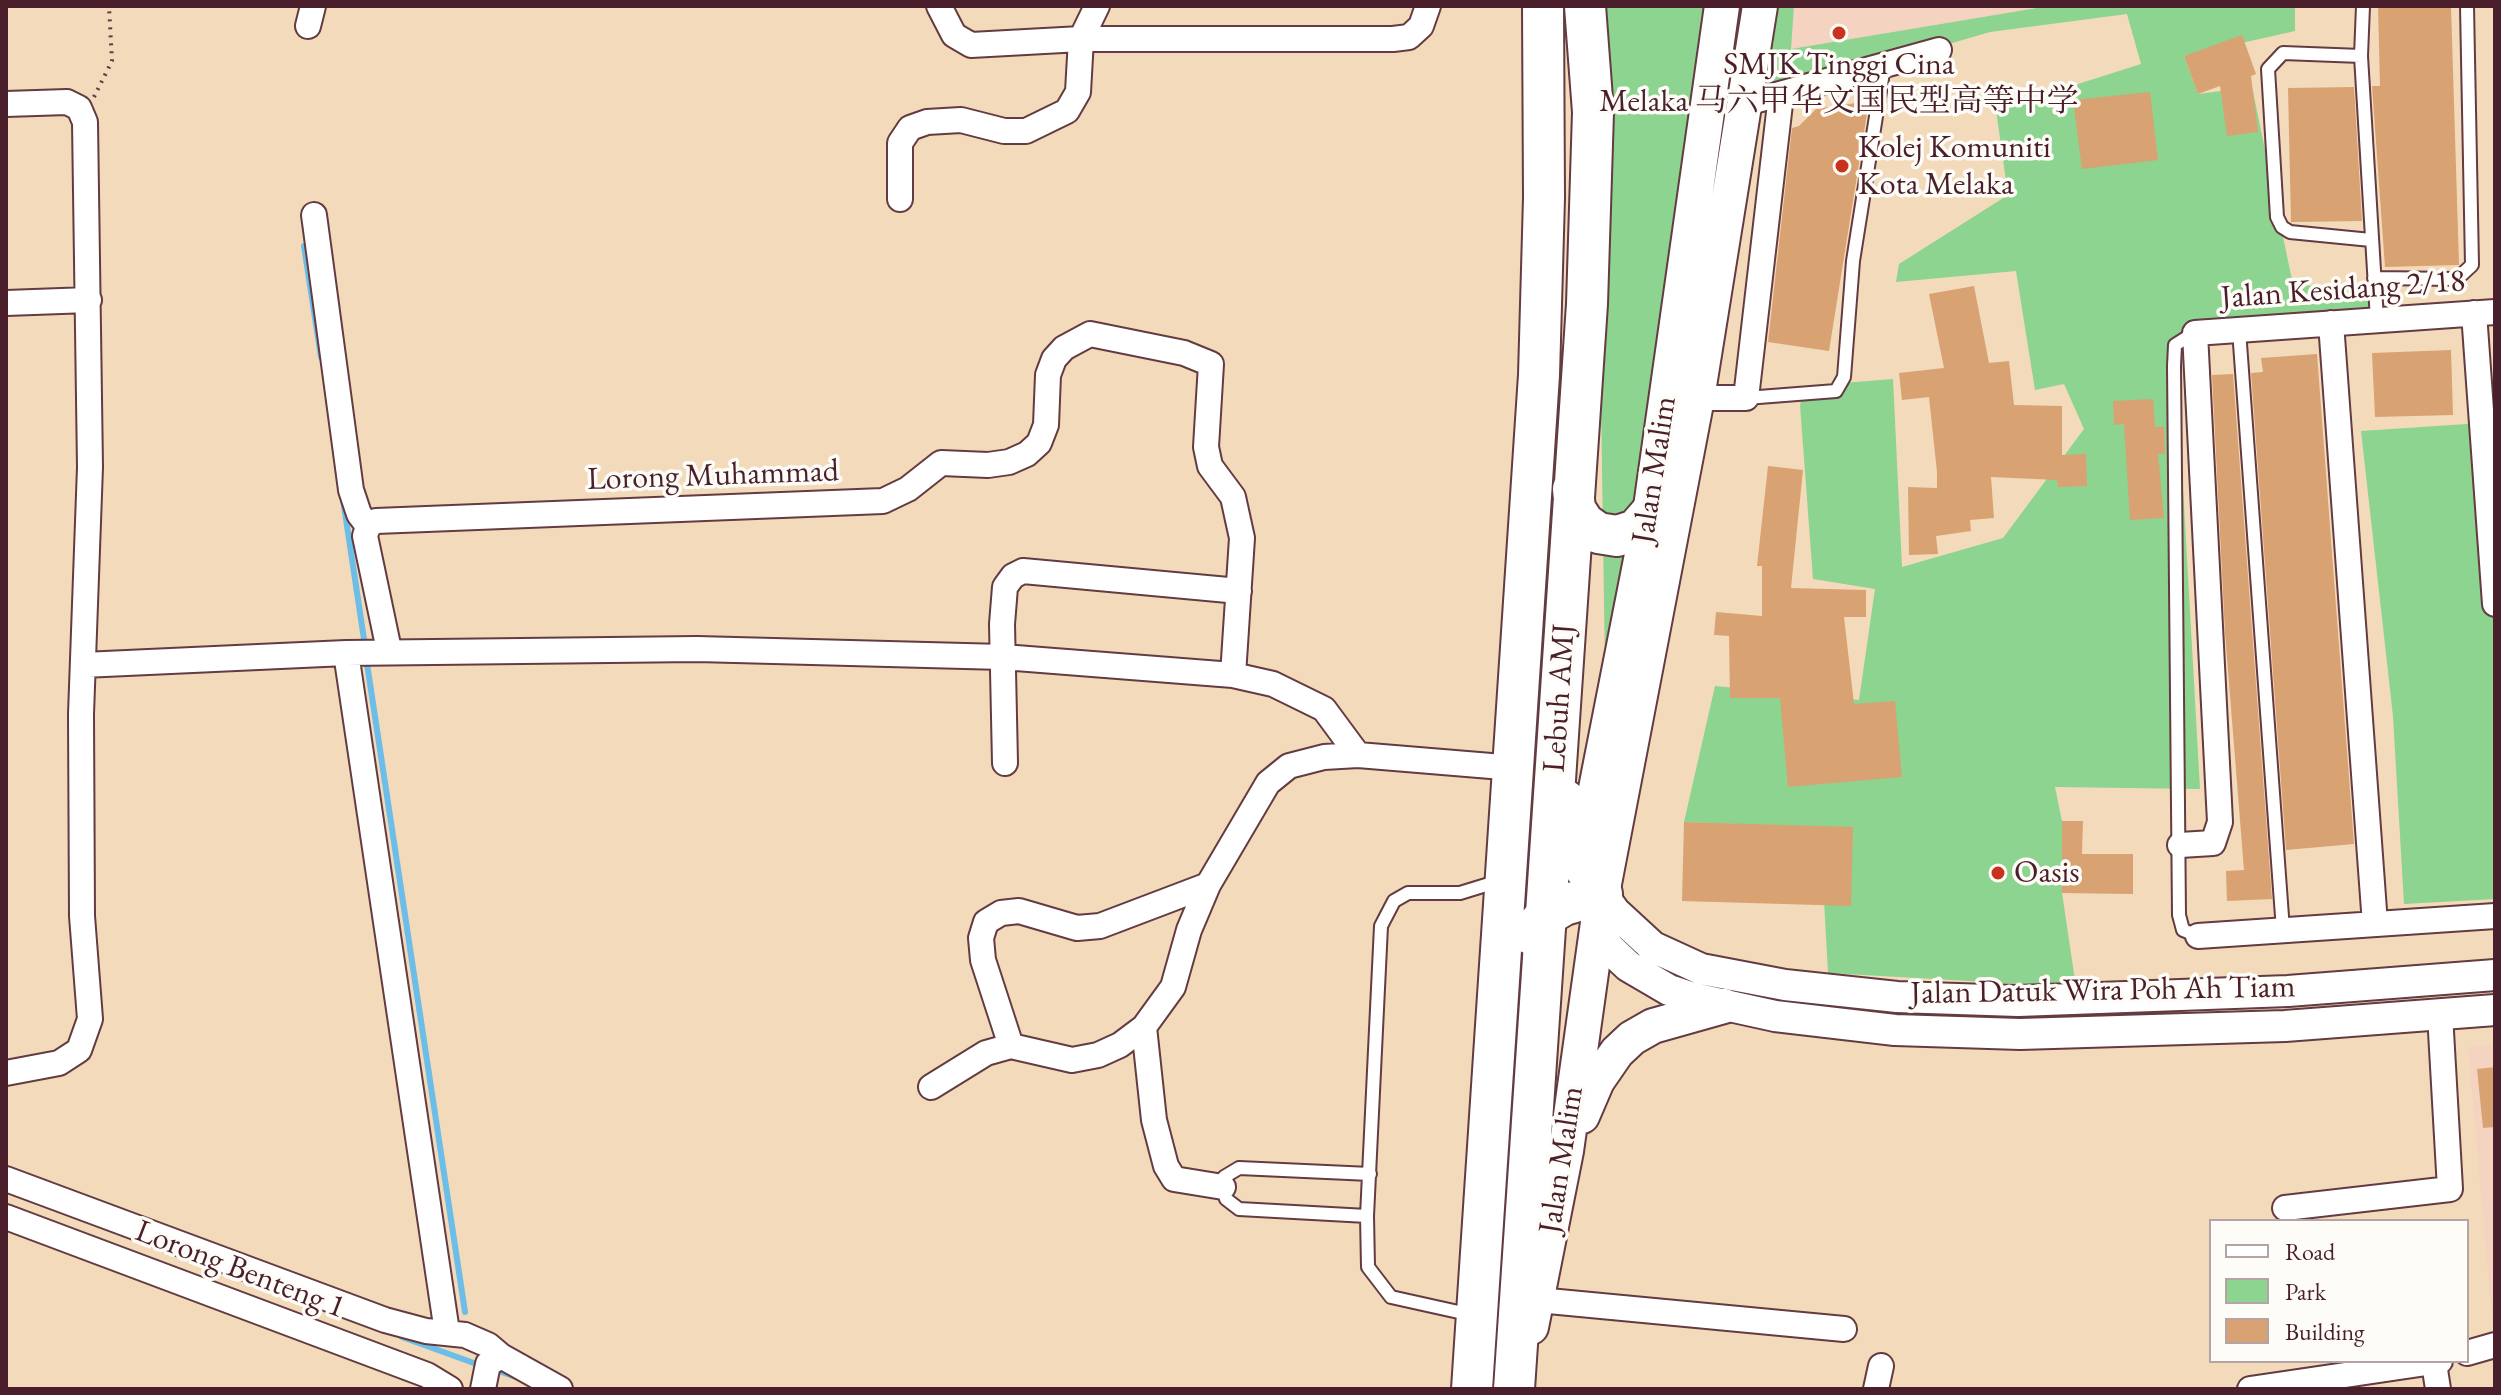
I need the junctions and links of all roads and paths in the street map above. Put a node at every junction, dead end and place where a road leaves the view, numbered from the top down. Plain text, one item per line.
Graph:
1 (109, 6) edge
2 (939, 6) edge
3 (1097, 6) edge
4 (1428, 6) edge
5 (1585, 6) edge
6 (1722, 6) edge
7 (1760, 6) edge
8 (2363, 6) edge
9 (2467, 6) edge
10 (1538, 8) edge
11 (1081, 39) junction
12 (1939, 50) dead end
13 (2361, 56) junction
14 (1884, 66) junction
15 (1781, 95) junction
16 (1747, 103) junction
17 (6, 104) edge
18 (79, 108) junction
19 (900, 199) dead end
20 (314, 215) dead end
21 (2371, 240) junction
22 (2374, 278) junction
23 (89, 300) junction
24 (6, 303) edge
25 (2484, 312) edge
26 (2377, 320) junction
27 (2331, 323) junction
28 (2239, 330) junction
29 (2195, 333) junction
30 (1697, 398) junction
31 (1746, 398) junction
32 (1573, 489) junction
33 (1650, 514) junction
34 (368, 526) junction
35 (1239, 591) junction
36 (2495, 593) edge
37 (2495, 604) edge
38 (368, 651) junction
39 (1003, 657) junction
40 (1563, 662) junction
41 (83, 665) junction
42 (1233, 675) junction
43 (1358, 755) junction
44 (1005, 763) dead end
45 (1515, 768) junction
46 (2180, 845) junction
47 (1505, 878) junction
48 (1208, 885) junction
49 (1590, 896) junction
50 (2495, 916) edge
51 (1544, 917) junction
52 (2375, 924) junction
53 (2283, 930) junction
54 (2198, 936) joint
55 (2495, 975) edge
56 (1724, 1006) junction
57 (1496, 1009) junction
58 (2495, 1010) edge
59 (2440, 1014) junction
60 (1144, 1027) junction
61 (1011, 1046) junction
62 (6, 1073) edge
63 (931, 1087) dead end
64 (1566, 1151) junction
65 (1370, 1174) junction
66 (6, 1179) edge
67 (1223, 1187) junction
68 (2285, 1208) dead end
69 (1367, 1216) junction
70 (6, 1217) edge
71 (1538, 1300) junction
72 (1475, 1316) junction
73 (1844, 1329) dead end
74 (447, 1332) junction
75 (2495, 1345) edge
76 (2469, 1352) edge
77 (494, 1360) junction
78 (2430, 1363) edge
79 (2437, 1363) edge
80 (450, 1389) edge
81 (483, 1389) edge
82 (560, 1389) edge
83 (1472, 1389) edge
84 (1514, 1389) edge
85 (2250, 1389) edge
86 (2438, 1389) edge

1 - 18 path
2 - 11 street
3 - 11 street
4 - 11 street
5 - 32 highway, Lebuh AMJ
6 - 33 main road, Jalan Malim
7 - 16 main road, Jalan Malim
8 - 13 lane
9 - 22 lane
10 - 45 highway, Lebuh AMJ
11 - 19 street
12 - 14 street
13 - 21 lane
13 - 21 lane
14 - 15 street
14 - 31 lane
15 - 16 street
15 - 31 street
16 - 30 main road, Jalan Malim
17 - 18 street
18 - 23 street
20 - 34 street
21 - 22 lane
22 - 26 lane
23 - 24 street
23 - 41 street
25 - 26 street, Jalan Kesidang 2/18
25 - 36 street
26 - 27 street, Jalan Kesidang 2/18
27 - 28 street, Jalan Kesidang 2/18
27 - 52 street
28 - 29 street, Jalan Kesidang 2/18
28 - 53 lane
29 - 46 lane
29 - 46 street
30 - 31 street
30 - 49 main road, Jalan Malim
32 - 33 highway
32 - 40 highway, Lebuh AMJ
33 - 49 main road, Jalan Malim
34 - 35 street, Lorong Muhammad
34 - 38 street
35 - 39 street
35 - 42 street
36 - 37 street
38 - 39 street
38 - 41 street
38 - 74 street
39 - 42 street
39 - 44 street
40 - 49 highway
40 - 51 highway, Lebuh AMJ
41 - 62 street
42 - 43 street
43 - 45 street
43 - 48 street
45 - 47 highway, Lebuh AMJ
46 - 54 lane
47 - 57 highway, Lebuh AMJ
47 - 65 lane
48 - 60 street
48 - 61 street
49 - 51 highway
49 - 55 street, Jalan Datuk Wira Poh Ah Tiam
49 - 56 street, Jalan Datuk Wira Poh Ah Tiam
49 - 64 main road, Jalan Malim
50 - 52 street
51 - 57 highway
51 - 84 highway, Lebuh AMJ
52 - 53 street
53 - 54 street
56 - 59 street, Jalan Datuk Wira Poh Ah Tiam
56 - 64 main road
57 - 72 highway, Lebuh AMJ
58 - 59 street, Jalan Datuk Wira Poh Ah Tiam
59 - 68 street
60 - 61 street
60 - 67 street
61 - 63 street
64 - 71 main road, Jalan Malim
65 - 67 lane
65 - 69 lane
66 - 74 street
67 - 69 lane
69 - 72 lane
70 - 80 street, Lorong Benteng 1
71 - 73 street
71 - 84 main road, Jalan Malim
72 - 83 highway, Lebuh AMJ
74 - 77 street
75 - 76 street
77 - 81 street
77 - 82 street
78 - 85 street
79 - 86 street

